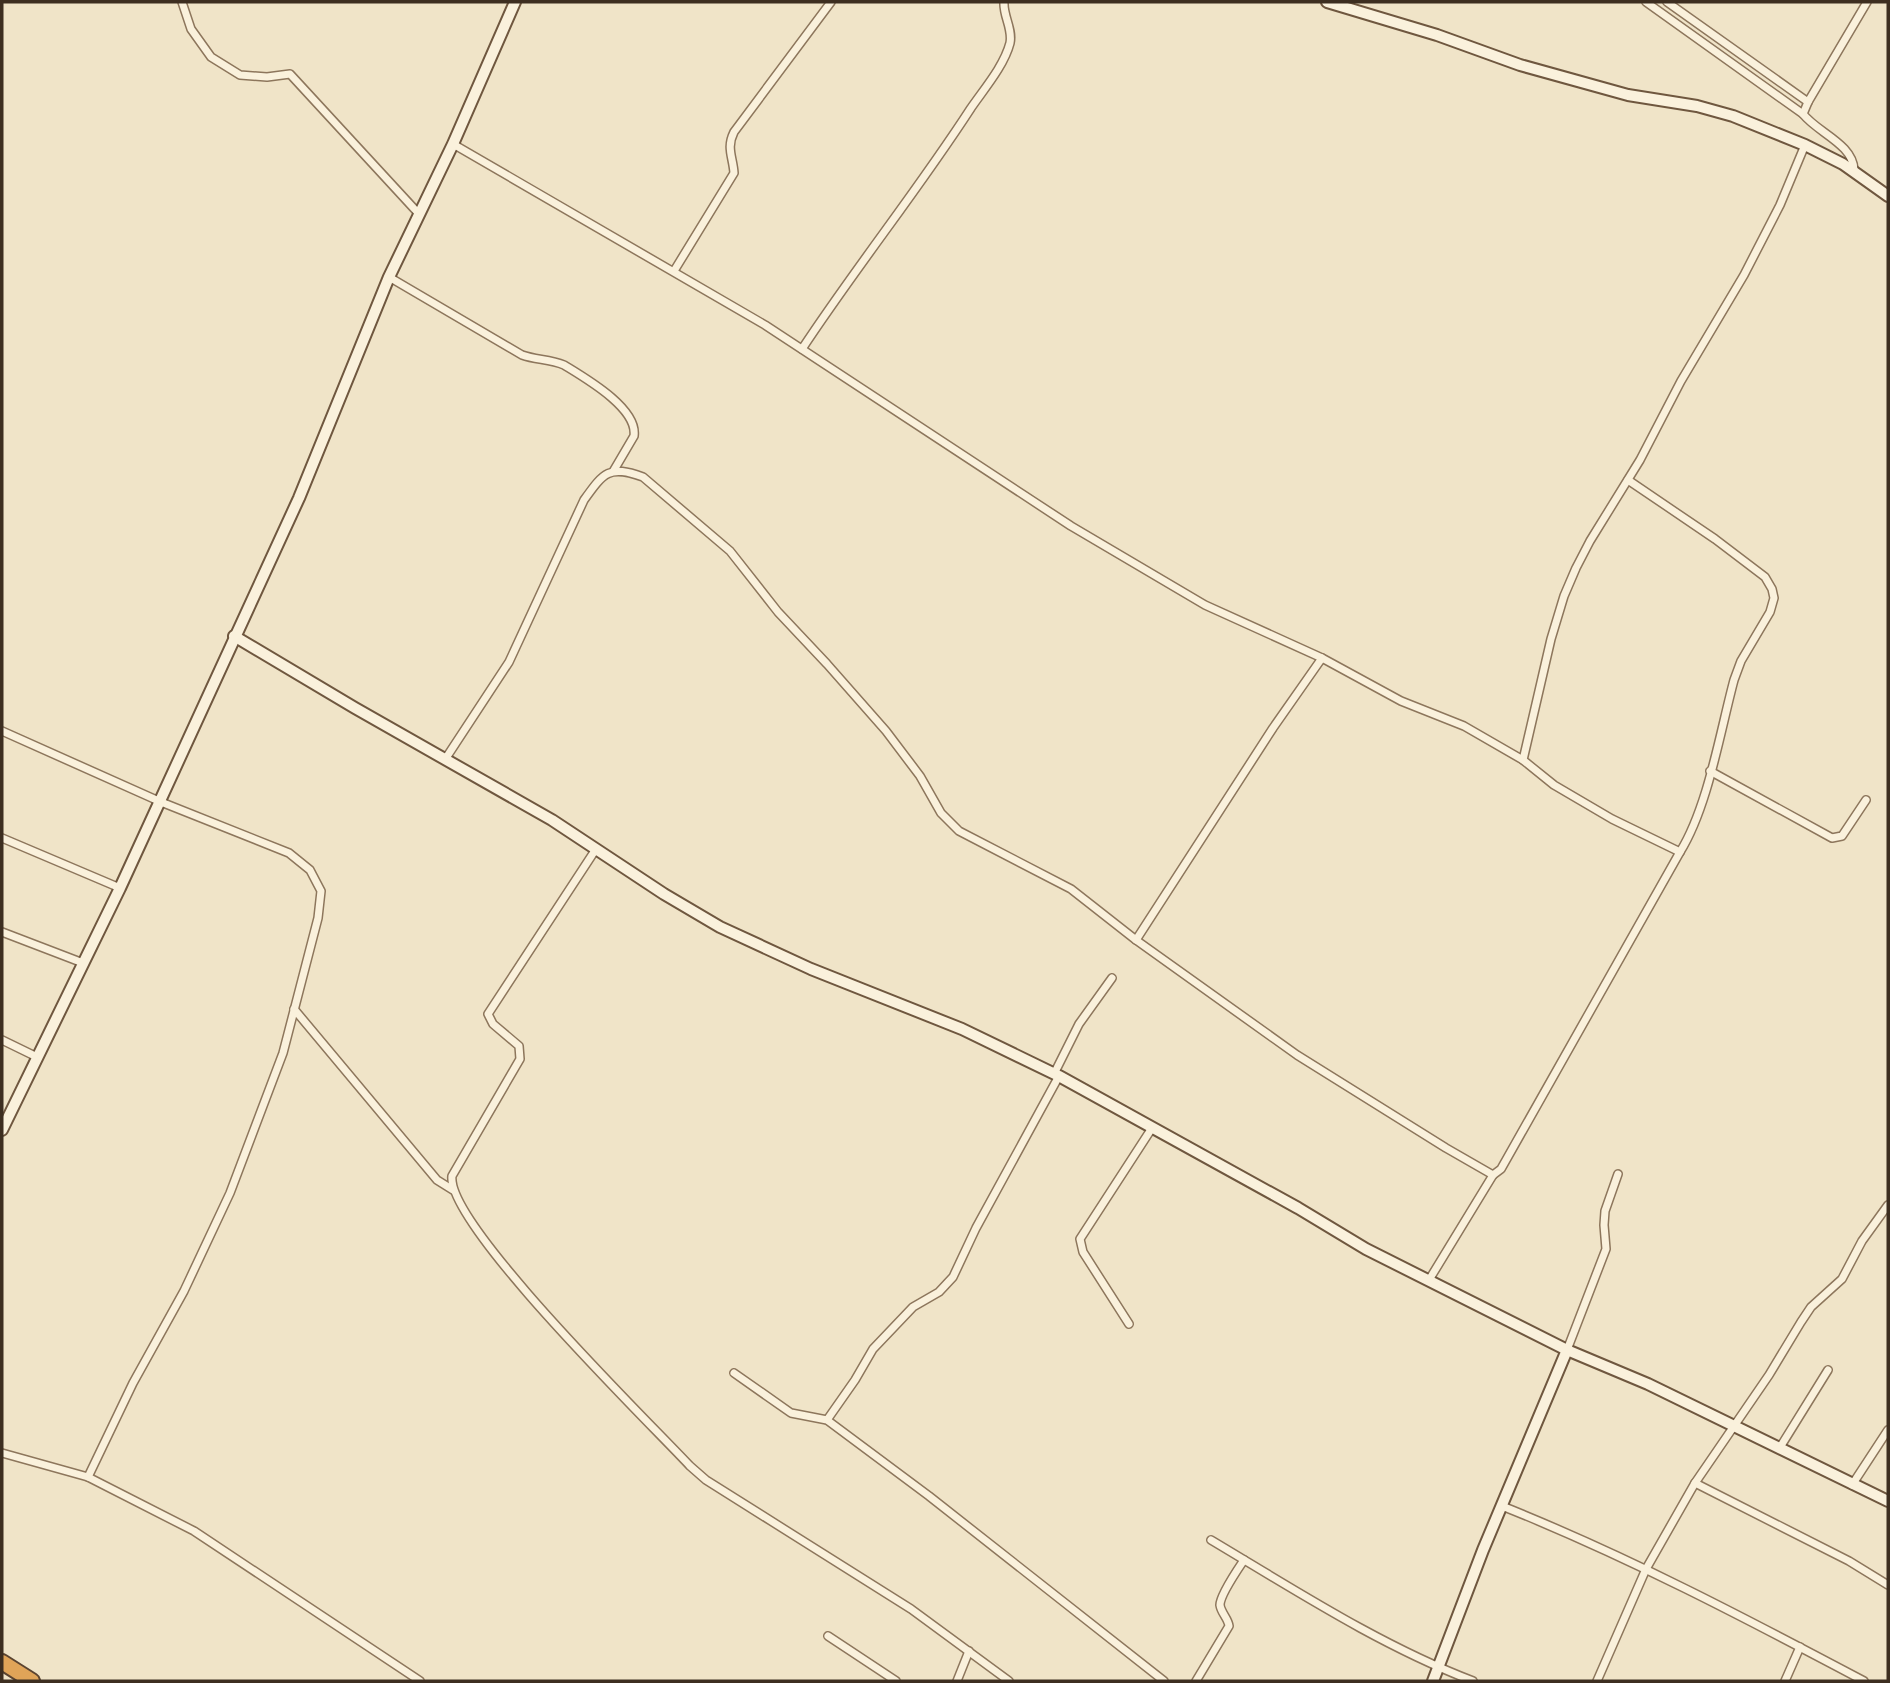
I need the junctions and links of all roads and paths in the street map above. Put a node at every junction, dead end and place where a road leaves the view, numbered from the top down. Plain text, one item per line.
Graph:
1 (182, 2) edge
2 (515, 2) edge
3 (831, 2) edge
4 (1004, 2) edge
5 (1327, 2) edge
6 (1646, 2) edge
7 (1667, 2) edge
8 (1867, 2) edge
9 (1808, 102) junction
10 (1803, 114) junction
11 (453, 144) junction
12 (1805, 145) junction
13 (1854, 170) junction
14 (1888, 196) edge
15 (419, 214) junction
16 (674, 271) junction
17 (389, 277) junction
18 (802, 349) junction
19 (614, 470) junction
20 (1628, 480) junction
21 (234, 636) junction
22 (1322, 658) junction
23 (2, 731) edge
24 (446, 758) junction
25 (1523, 760) junction
26 (1710, 771) junction
27 (1866, 800) dead end
28 (161, 802) junction
29 (2, 838) edge
30 (596, 849) junction
31 (1680, 852) junction
32 (120, 888) junction
33 (2, 932) edge
34 (1136, 940) junction
35 (83, 963) junction
36 (1112, 978) dead end
37 (295, 1009) junction
38 (2, 1040) edge
39 (37, 1056) junction
40 (1056, 1075) junction
41 (1152, 1128) junction
42 (2, 1130) edge
43 (1618, 1174) dead end
44 (1493, 1175) junction
45 (453, 1191) junction
46 (1888, 1205) edge
47 (1429, 1280) junction
48 (1129, 1324) dead end
49 (1567, 1350) junction
50 (1828, 1370) dead end
51 (734, 1373) dead end
52 (827, 1420) junction
53 (1733, 1425) junction
54 (1888, 1430) edge
55 (1779, 1450) junction
56 (2, 1453) edge
57 (88, 1477) junction
58 (1695, 1483) junction
59 (1852, 1485) junction
60 (1888, 1501) edge
61 (1502, 1506) junction
62 (1211, 1540) dead end
63 (1244, 1560) junction
64 (1646, 1569) junction
65 (1888, 1585) edge
66 (828, 1636) dead end
67 (1800, 1647) junction
68 (969, 1651) junction
69 (2, 1662) edge
70 (1438, 1668) junction
71 (32, 1681) edge
72 (420, 1681) edge
73 (896, 1681) edge
74 (957, 1681) edge
75 (1009, 1681) edge
76 (1164, 1681) edge
77 (1196, 1681) edge
78 (1433, 1681) edge
79 (1473, 1681) edge
80 (1597, 1681) edge
81 (1785, 1681) edge
82 (1864, 1681) edge

1 - 15 street
2 - 11 street
3 - 16 street
4 - 18 street
5 - 12 street
6 - 10 street
7 - 9 street
8 - 9 street
9 - 10 street
10 - 13 street
11 - 15 street
11 - 16 street
12 - 13 street
12 - 20 street
13 - 14 street
15 - 17 street
16 - 18 street
17 - 19 street
17 - 21 street
18 - 22 street
19 - 24 street
19 - 34 street
20 - 25 street
20 - 26 street
21 - 24 street
21 - 28 street
22 - 25 street
22 - 34 street
23 - 28 street
24 - 30 street
25 - 31 street
26 - 27 street
26 - 31 street
28 - 32 street
28 - 37 street
29 - 32 street
30 - 40 street
30 - 45 street
31 - 44 street
32 - 35 street
33 - 35 street
34 - 44 street
35 - 39 street
36 - 40 street
37 - 45 street
37 - 57 street
38 - 39 street
39 - 42 street
40 - 41 street
40 - 52 street
41 - 47 street
41 - 48 street
43 - 49 street
44 - 47 street
45 - 68 street
46 - 53 street
47 - 49 street
49 - 53 street
49 - 61 street
50 - 55 street
51 - 52 street
52 - 76 street
53 - 55 street
53 - 58 street
54 - 59 street
55 - 59 street
56 - 57 street
57 - 72 street
58 - 64 street
58 - 65 street
59 - 60 street
61 - 64 street
61 - 70 street
62 - 63 street
63 - 70 street
63 - 77 street
64 - 67 street
64 - 80 street
66 - 73 street
67 - 81 street
67 - 82 street
68 - 74 street
68 - 75 street
69 - 71 highway
70 - 78 street
70 - 79 street

